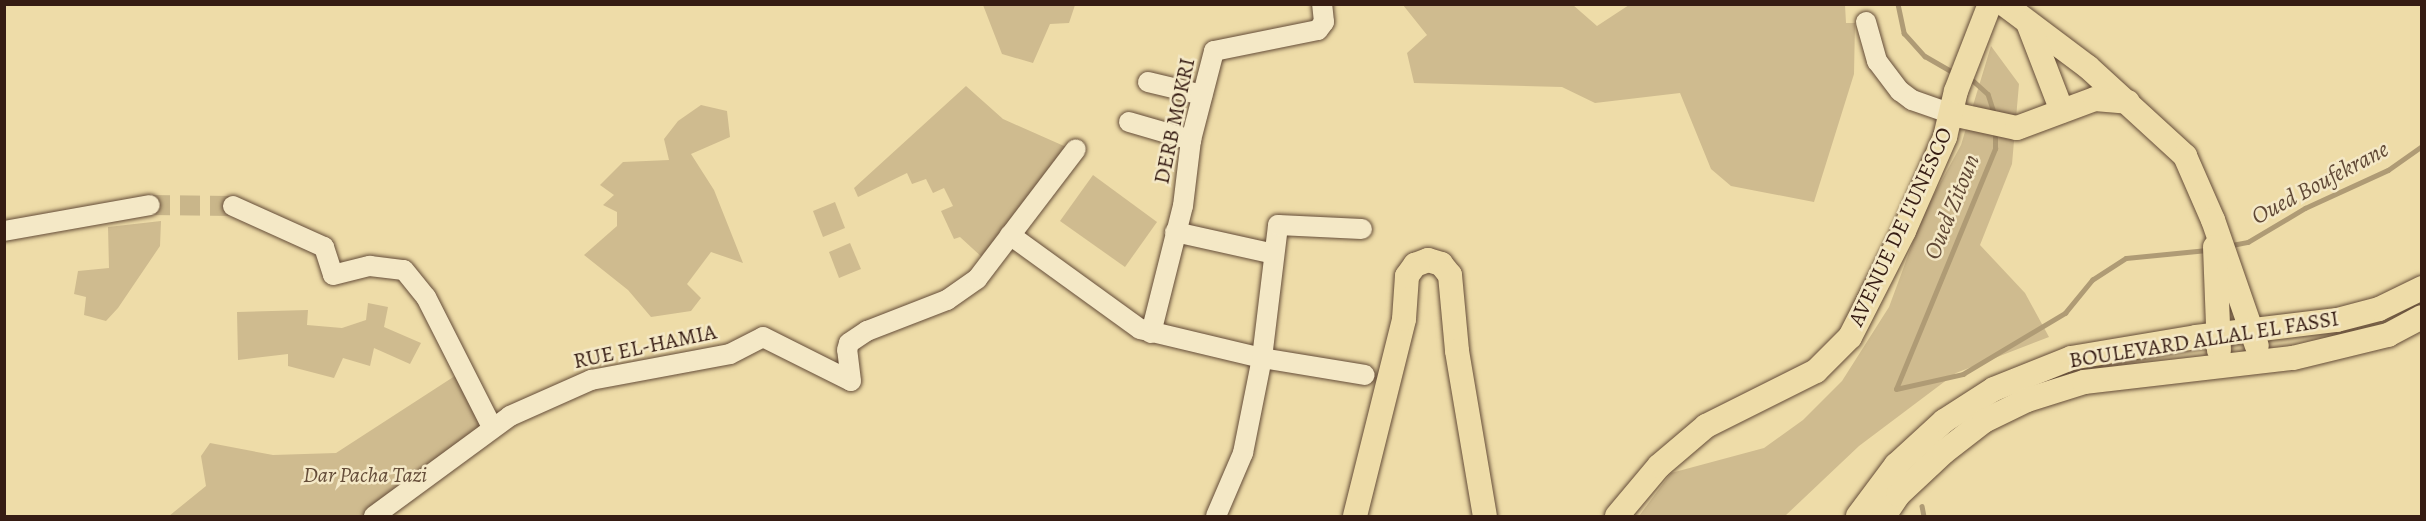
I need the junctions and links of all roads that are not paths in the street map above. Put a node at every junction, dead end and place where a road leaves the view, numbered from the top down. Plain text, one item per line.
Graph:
1 (1322, 4) edge
2 (1990, 4) edge
3 (2004, 4) edge
4 (1865, 14) edge
5 (2028, 23) junction
6 (1148, 82) dead end
7 (1202, 95) junction
8 (2128, 102) junction
9 (1961, 108) junction
10 (2062, 111) junction
11 (1129, 122) dead end
12 (1191, 140) junction
13 (1076, 149) dead end
14 (150, 205) tunnel mouth
15 (233, 206) tunnel mouth
16 (2213, 220) junction
17 (1362, 229) dead end
18 (4, 231) edge
19 (1175, 232) junction
20 (1010, 235) junction
21 (1275, 254) junction
22 (2421, 288) edge
23 (2421, 317) edge
24 (2254, 332) junction
25 (1151, 333) junction
26 (2219, 336) junction
27 (1262, 358) junction
28 (2262, 363) junction
29 (2219, 367) junction
30 (1376, 377) junction
31 (492, 428) junction
32 (374, 516) edge
33 (1216, 516) edge
34 (1355, 516) edge
35 (1485, 516) edge
36 (1617, 516) edge
37 (1858, 516) edge
38 (1884, 516) edge

1 - 7 street, DERB MOKRI
2 - 9 main road, AVENUE DE L'UNESCO
3 - 5 main road
4 - 9 street
5 - 8 main road
5 - 10 main road
6 - 7 street
7 - 12 street, DERB MOKRI
8 - 10 main road
8 - 16 main road
9 - 10 main road
9 - 36 main road, AVENUE DE L'UNESCO
11 - 12 street
12 - 19 street, DERB MOKRI
13 - 20 street, RUE EL-HAMIA
14 - 18 street
15 - 31 street
16 - 24 main road
16 - 26 main road
17 - 21 street
19 - 21 street
19 - 25 street, DERB MOKRI
20 - 25 street
20 - 31 street, RUE EL-HAMIA
21 - 27 street
22 - 24 main road, BOULEVARD ALLAL EL FASSI
23 - 28 main road, BOULEVARD ALLAL EL FASSI
24 - 26 main road, BOULEVARD ALLAL EL FASSI
24 - 28 main road
25 - 27 street
26 - 29 main road
26 - 37 main road, BOULEVARD ALLAL EL FASSI
27 - 30 street
27 - 33 street
28 - 29 main road, BOULEVARD ALLAL EL FASSI
29 - 38 main road, BOULEVARD ALLAL EL FASSI
30 - 34 main road
30 - 35 main road
31 - 32 street, RUE EL-HAMIA

